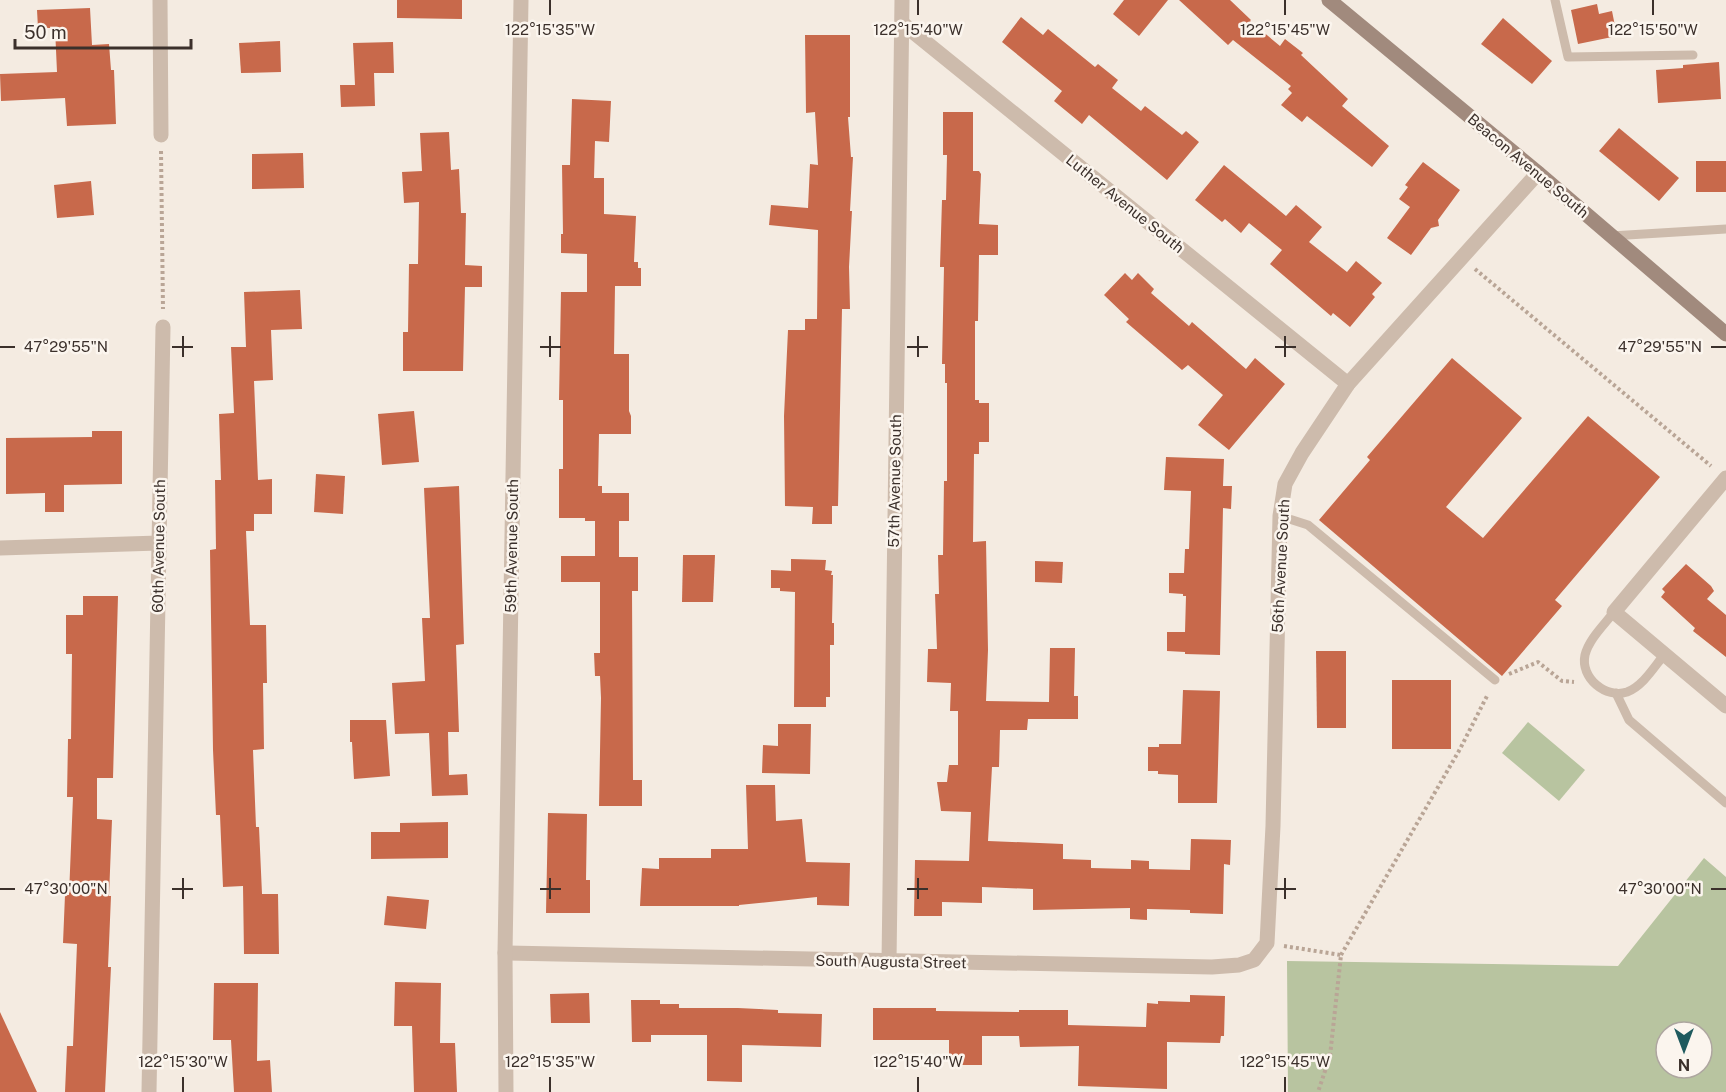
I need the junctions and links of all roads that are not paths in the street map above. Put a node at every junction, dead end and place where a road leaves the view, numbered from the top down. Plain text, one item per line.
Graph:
1 (160, 0) edge
2 (521, 0) edge
3 (902, 0) edge
4 (1329, 0) edge
5 (1555, 0) edge
6 (902, 23) junction
7 (1693, 55) dead end
8 (161, 135) road end
9 (1538, 173) junction
10 (1726, 229) edge
11 (1611, 236) junction
12 (163, 327) road end
13 (1726, 334) edge
14 (1348, 384) junction
15 (1726, 478) edge
16 (1280, 516) junction
17 (159, 543) junction
18 (0, 548) edge
19 (1614, 612) junction
20 (1664, 655) junction
21 (1495, 680) road end
22 (1616, 693) junction
23 (1726, 705) edge
24 (1726, 803) edge
25 (1267, 943) joint
26 (506, 953) junction
27 (889, 962) junction
28 (149, 1092) edge
29 (506, 1092) edge

1 - 8 street
2 - 26 street, 59th Avenue South
3 - 6 street, 57th Avenue South
4 - 9 street, Beacon Avenue South
5 - 7 lane
6 - 14 street, Luther Avenue South
6 - 27 street, 57th Avenue South
9 - 11 street, Beacon Avenue South
9 - 14 street, 56th Avenue South
10 - 11 lane
11 - 13 street, Beacon Avenue South
12 - 17 street, 60th Avenue South
14 - 16 street, 56th Avenue South
15 - 19 street
16 - 21 lane
16 - 25 street, 56th Avenue South
17 - 18 street
17 - 28 street, 60th Avenue South
19 - 20 street
19 - 22 lane
20 - 22 lane
20 - 23 street
22 - 24 lane
25 - 27 street, South Augusta Street
26 - 27 street, South Augusta Street
26 - 29 street, 59th Avenue South

